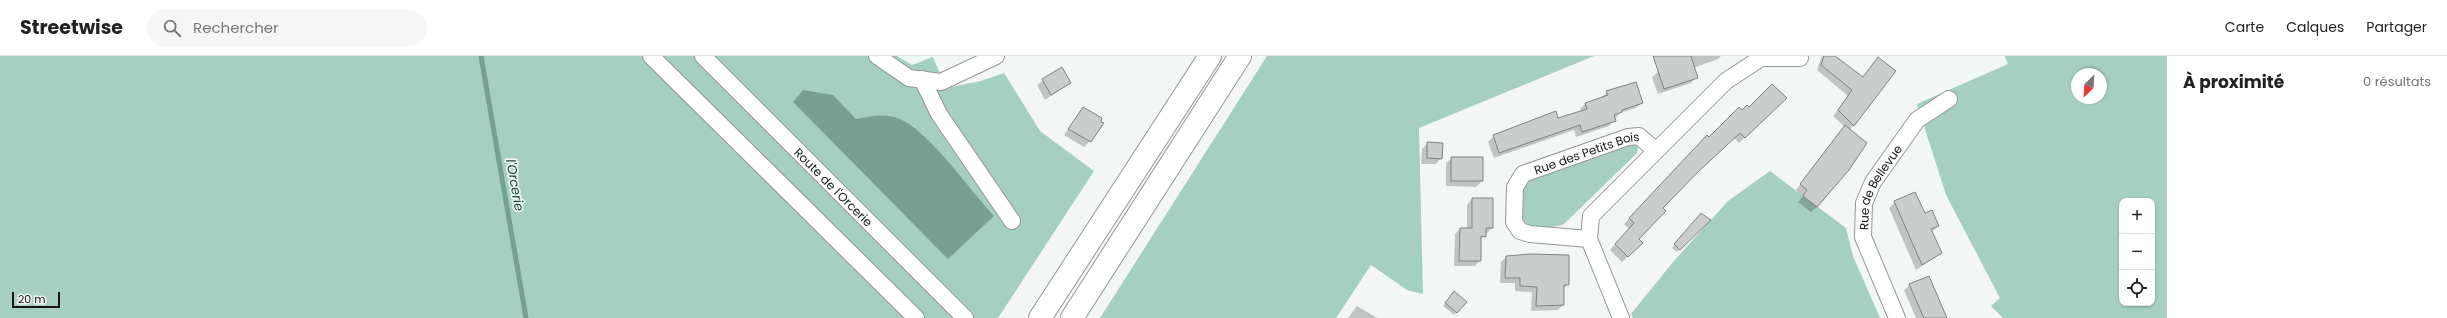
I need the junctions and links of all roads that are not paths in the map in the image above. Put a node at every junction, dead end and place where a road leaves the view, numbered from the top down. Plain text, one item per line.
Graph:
1 (651, 56) edge
2 (703, 56) edge
3 (877, 56) edge
4 (996, 56) edge
5 (1210, 56) edge
6 (1240, 56) edge
7 (1800, 58) dead end
8 (922, 79) junction
9 (1949, 99) dead end
10 (1656, 151) junction
11 (1012, 221) dead end
12 (1589, 239) junction
13 (916, 318) edge
14 (965, 318) edge
15 (1040, 318) edge
16 (1072, 318) edge
17 (1621, 318) edge
18 (1897, 318) edge

1 - 13 street
2 - 14 street, Route de l'Orcerie
3 - 8 street
4 - 8 street
5 - 15 highway
6 - 16 highway
7 - 10 street, Rue des Petits Bois
8 - 11 street
9 - 18 street, Rue de Bellevue
10 - 12 street, Rue des Petits Bois
10 - 12 street, Rue des Petits Bois
12 - 17 street, Rue des Petits Bois

